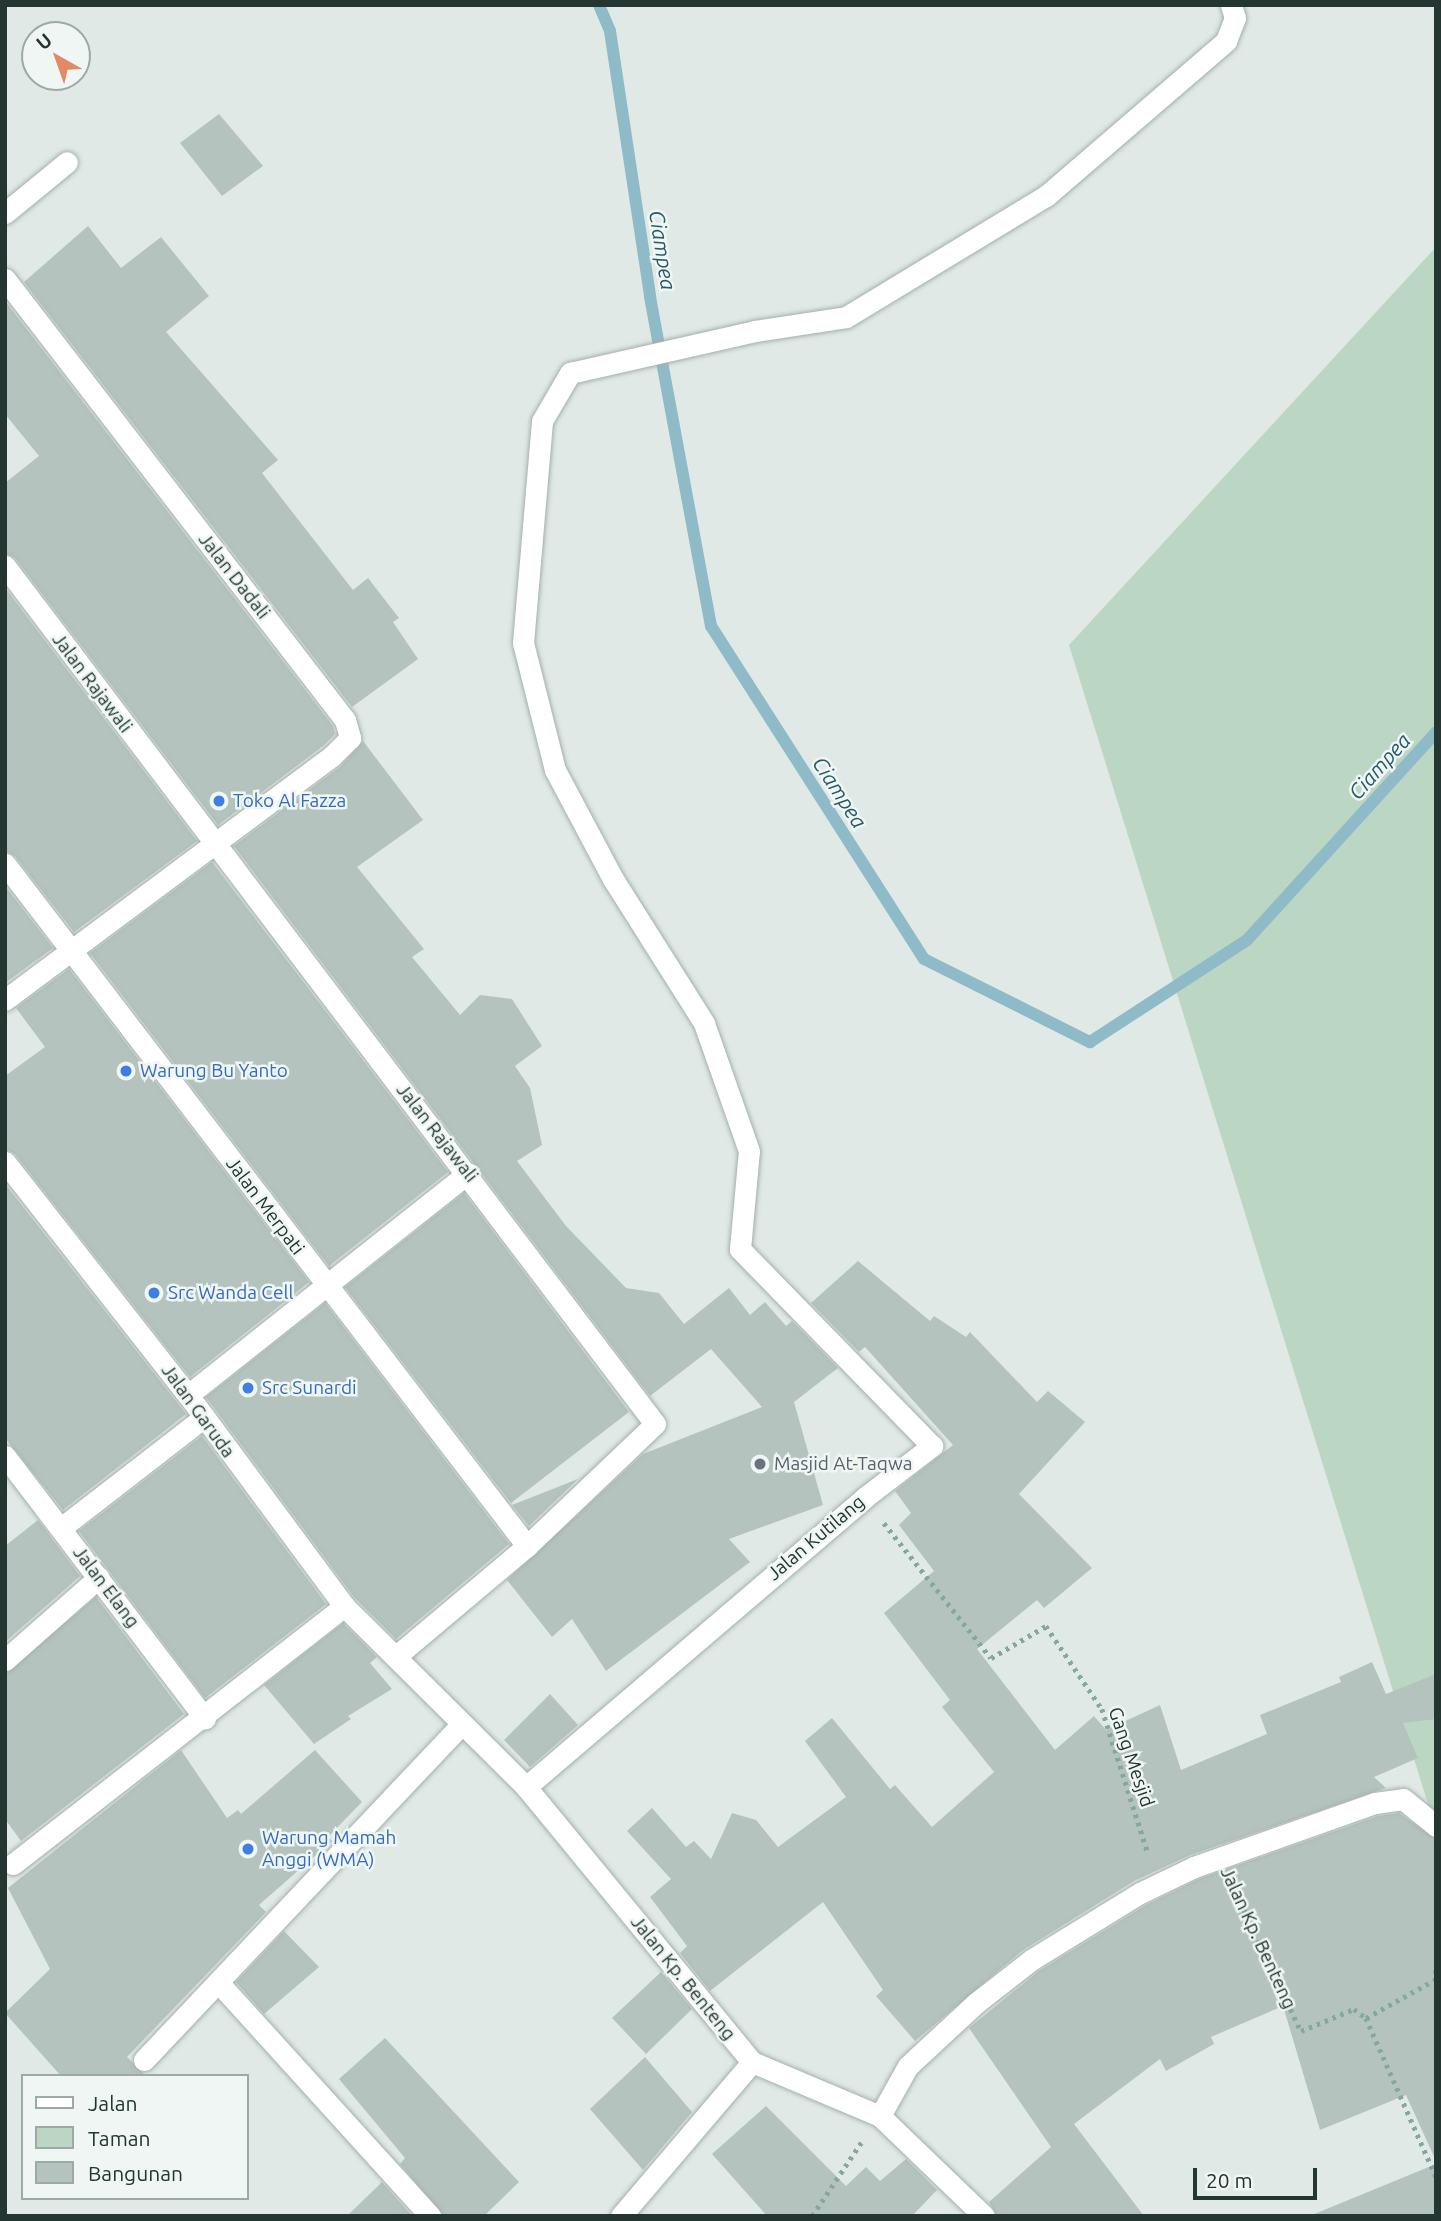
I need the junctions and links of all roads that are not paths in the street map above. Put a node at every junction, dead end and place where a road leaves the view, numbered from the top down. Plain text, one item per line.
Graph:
1 (1231, 5) edge
2 (67, 162) dead end
3 (5, 213) edge
4 (5, 279) edge
5 (5, 566) edge
6 (214, 845) junction
7 (5, 864) edge
8 (70, 951) junction
9 (5, 1000) edge
10 (5, 1162) edge
11 (468, 1173) junction
12 (325, 1285) junction
13 (188, 1395) junction
14 (203, 1418) junction
15 (5, 1456) edge
16 (61, 1528) junction
17 (527, 1546) junction
18 (99, 1577) junction
19 (344, 1606) junction
20 (395, 1657) junction
21 (5, 1660) edge
22 (205, 1719) junction
23 (462, 1724) junction
24 (526, 1787) junction
25 (1436, 1826) edge
26 (13, 1864) dead end
27 (218, 1982) junction
28 (144, 2060) dead end
29 (752, 2062) junction
30 (880, 2116) junction
31 (430, 2216) edge
32 (621, 2216) edge
33 (984, 2216) edge

1 - 24 street, Jalan Kutilang
2 - 3 street
4 - 6 street, Jalan Dadali
5 - 6 street, Jalan Rajawali
6 - 8 street
6 - 11 street, Jalan Rajawali
7 - 8 street, Jalan Merpati
8 - 9 street
8 - 12 street, Jalan Merpati
10 - 13 street, Jalan Garuda
11 - 12 street
11 - 17 street, Jalan Rajawali
12 - 13 street
12 - 17 street, Jalan Merpati
13 - 14 street, Jalan Garuda
14 - 16 street
14 - 19 street, Jalan Garuda
15 - 16 street, Jalan Elang
16 - 18 street, Jalan Elang
17 - 20 street, Jalan Rajawali
18 - 21 street
18 - 22 street, Jalan Elang
19 - 20 street, Jalan Garuda
19 - 22 street
20 - 23 street, Jalan Garuda
22 - 26 street
23 - 24 street, Jalan Kp. Benteng
23 - 27 street
24 - 29 street, Jalan Kp. Benteng
25 - 30 street, Jalan Kp. Benteng
27 - 28 street
27 - 31 street
29 - 30 street, Jalan Kp. Benteng
29 - 32 street
30 - 33 street, Jalan Kp. Benteng

